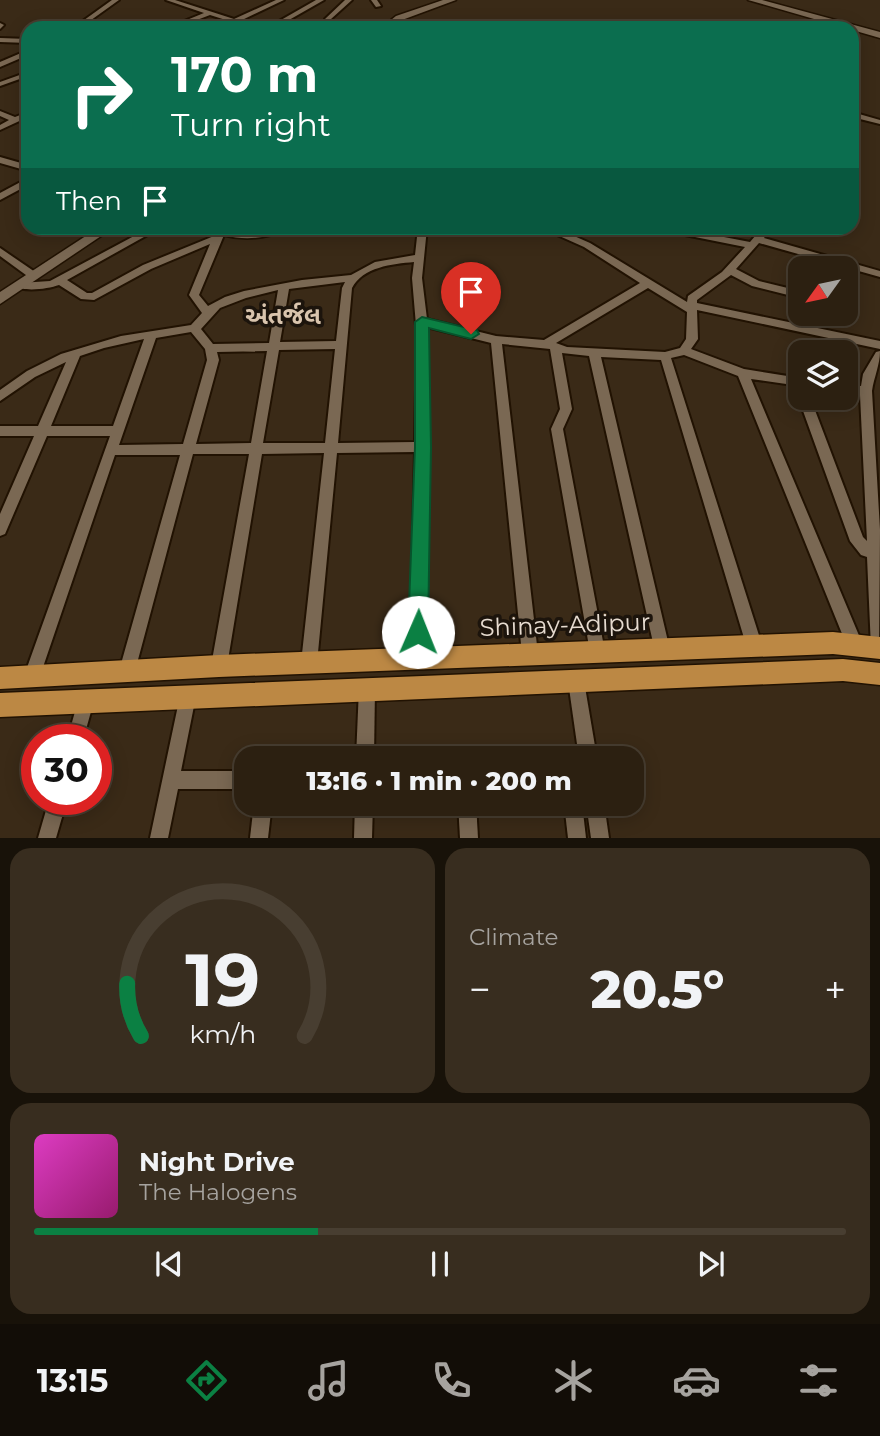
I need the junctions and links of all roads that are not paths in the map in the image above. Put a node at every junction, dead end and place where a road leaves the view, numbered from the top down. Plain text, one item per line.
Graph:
1 (116, 0) edge
2 (169, 0) edge
3 (200, 0) edge
4 (281, 0) edge
5 (321, 0) edge
6 (349, 0) edge
7 (452, 0) edge
8 (752, 0) edge
9 (429, 4) edge
10 (178, 5) junction
11 (208, 14) junction
12 (221, 18) junction
13 (86, 21) edge
14 (189, 21) edge
15 (213, 21) edge
16 (229, 21) edge
17 (234, 21) edge
18 (283, 21) edge
19 (329, 21) edge
20 (396, 21) edge
21 (829, 21) edge
22 (859, 29) edge
23 (880, 35) edge
24 (0, 40) edge
25 (21, 41) edge
26 (21, 56) edge
27 (0, 60) edge
28 (12, 60) junction
29 (21, 60) edge
30 (0, 65) edge
31 (21, 76) edge
32 (0, 84) edge
33 (0, 113) edge
34 (859, 116) edge
35 (880, 122) edge
36 (6, 124) edge
37 (0, 160) edge
38 (21, 166) edge
39 (21, 185) edge
40 (0, 197) edge
41 (96, 235) edge
42 (142, 235) edge
43 (211, 235) edge
44 (216, 235) edge
45 (236, 235) edge
46 (256, 235) edge
47 (422, 235) edge
48 (566, 235) edge
49 (710, 235) edge
50 (761, 235) edge
51 (755, 242) junction
52 (0, 251) edge
53 (419, 258) junction
54 (730, 270) junction
55 (880, 274) edge
56 (34, 276) junction
57 (352, 278) junction
58 (59, 280) junction
59 (648, 283) junction
60 (20, 286) junction
61 (284, 287) junction
62 (788, 292) edge
63 (0, 299) edge
64 (691, 307) junction
65 (207, 313) junction
66 (422, 322) junction
67 (194, 328) junction
68 (151, 335) junction
69 (496, 340) junction
70 (341, 345) junction
71 (880, 345) edge
72 (550, 346) junction
73 (274, 347) junction
74 (211, 348) junction
75 (684, 351) junction
76 (594, 352) junction
77 (75, 355) junction
78 (880, 355) edge
79 (665, 356) junction
80 (743, 373) junction
81 (788, 381) edge
82 (858, 390) edge
83 (866, 391) junction
84 (0, 396) edge
85 (809, 410) edge
86 (0, 431) edge
87 (43, 431) junction
88 (117, 431) junction
89 (423, 447) junction
90 (331, 448) junction
91 (188, 449) junction
92 (257, 449) junction
93 (110, 450) junction
94 (874, 454) edge
95 (0, 530) edge
96 (874, 552) junction
97 (855, 645) junction
98 (755, 648) junction
99 (880, 648) edge
100 (662, 650) junction
101 (597, 652) junction
102 (530, 654) junction
103 (418, 659) junction
104 (309, 663) junction
105 (219, 666) junction
106 (127, 671) junction
107 (880, 674) edge
108 (32, 676) junction
109 (0, 678) edge
110 (576, 681) junction
111 (367, 688) junction
112 (188, 696) junction
113 (86, 701) junction
114 (0, 705) edge
115 (80, 724) edge
116 (365, 746) edge
117 (586, 746) edge
118 (171, 780) junction
119 (234, 780) edge
120 (54, 815) edge
121 (262, 816) edge
122 (364, 816) edge
123 (468, 816) edge
124 (574, 816) edge
125 (597, 816) edge
126 (47, 838) edge
127 (159, 838) edge
128 (259, 838) edge
129 (363, 838) edge
130 (469, 838) edge
131 (577, 838) edge
132 (600, 838) edge

1 - 13 street
2 - 10 street
3 - 10 street
4 - 17 street
5 - 18 street
6 - 19 street
7 - 9 street
8 - 21 street
9 - 20 street
10 - 11 street
11 - 12 street
11 - 14 street
12 - 15 street
12 - 16 street
22 - 23 street
24 - 25 street
26 - 28 street
27 - 28 street
28 - 29 street
28 - 30 street
31 - 32 street
33 - 36 street
34 - 35 street
37 - 38 street
39 - 40 street
41 - 56 street
42 - 58 street
43 - 58 street
44 - 65 street
45 - 46 street
47 - 53 street
48 - 59 street
49 - 51 street
50 - 51 street
51 - 54 street
51 - 55 street
52 - 56 street
53 - 57 street
53 - 66 street
54 - 62 street
54 - 64 street
56 - 60 street
57 - 61 street
57 - 70 street
58 - 60 street
59 - 64 street
59 - 72 street
60 - 63 street
61 - 65 street
61 - 73 street
64 - 71 street
64 - 75 street
65 - 67 street
66 - 69 street
66 - 89 street
67 - 68 street
67 - 74 street
68 - 77 street
68 - 88 street
69 - 72 street
69 - 102 street
70 - 73 street
70 - 90 street
72 - 76 street
72 - 101 street
73 - 74 street
73 - 92 street
74 - 91 street
75 - 79 street
75 - 80 street
76 - 79 street
76 - 100 street
77 - 84 street
77 - 87 street
78 - 83 street
79 - 98 street
80 - 81 street
80 - 97 street
82 - 83 street
83 - 94 street
85 - 96 street
86 - 87 street
87 - 88 street
87 - 95 street
88 - 93 street
89 - 90 street
89 - 103 street
90 - 92 street
90 - 104 street
91 - 92 street
91 - 93 street
91 - 106 street
92 - 105 street
93 - 108 street
94 - 96 street
96 - 99 street
97 - 98 main road, Shinay-Adipur
97 - 99 main road, Shinay-Adipur
98 - 100 main road, Shinay-Adipur
100 - 101 main road, Shinay-Adipur
101 - 102 main road, Shinay-Adipur
102 - 103 main road, Shinay-Adipur
103 - 104 main road, Shinay-Adipur
104 - 105 main road, Shinay-Adipur
105 - 106 main road, Shinay-Adipur
106 - 108 main road, Shinay-Adipur
107 - 110 main road
108 - 109 main road, Shinay-Adipur
110 - 111 main road
110 - 117 street
111 - 112 main road
111 - 116 street
112 - 113 main road
112 - 118 street
113 - 114 main road
113 - 115 street
118 - 119 street
118 - 127 street
120 - 126 street
121 - 128 street
122 - 129 street
123 - 130 street
124 - 131 street
125 - 132 street

